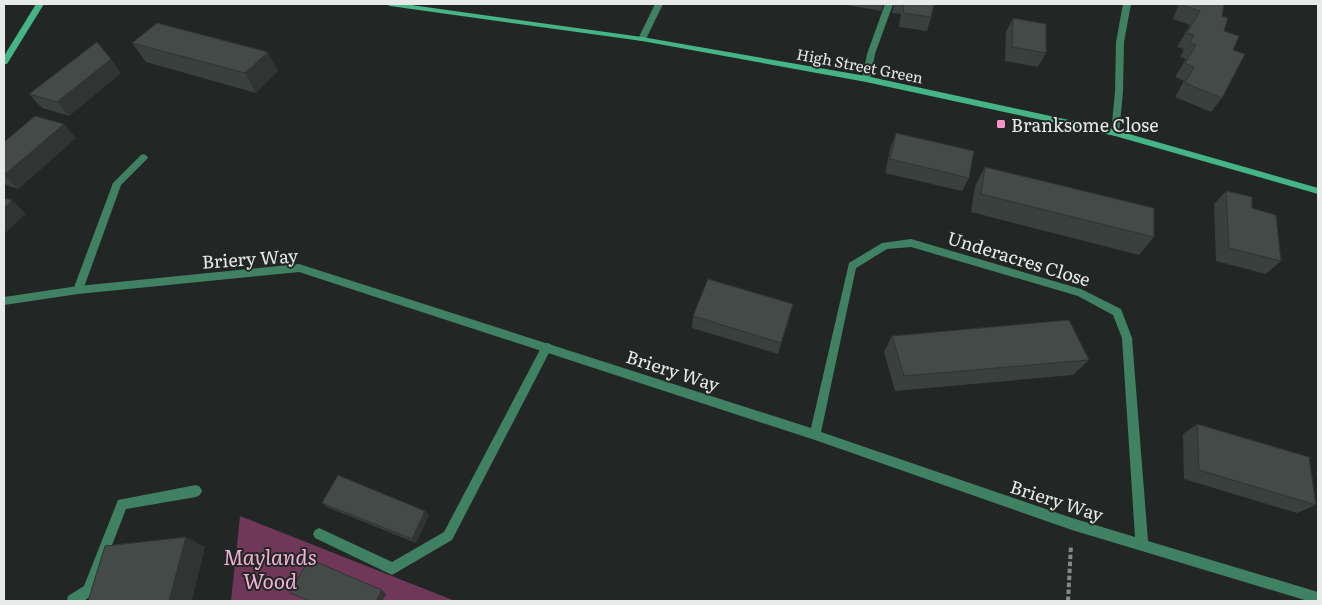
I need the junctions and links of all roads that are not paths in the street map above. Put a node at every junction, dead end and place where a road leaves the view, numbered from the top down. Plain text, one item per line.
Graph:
1 (40, 4) edge
2 (390, 4) edge
3 (659, 4) edge
4 (889, 4) edge
5 (1127, 4) edge
6 (642, 39) junction
7 (4, 62) edge
8 (866, 78) junction
9 (1116, 133) junction
10 (144, 157) dead end
11 (1318, 191) edge
12 (78, 290) junction
13 (4, 300) edge
14 (547, 347) junction
15 (815, 435) junction
16 (196, 491) dead end
17 (318, 534) dead end
18 (1142, 545) junction
19 (1318, 598) edge
20 (73, 601) edge

1 - 7 street
2 - 6 street, High Street Green
3 - 6 street
4 - 8 street
5 - 9 street
6 - 8 street, High Street Green
8 - 9 street, High Street Green
9 - 11 street, High Street Green
10 - 12 street
12 - 13 street, Briery Way
12 - 14 street, Briery Way
14 - 15 street, Briery Way
14 - 17 street
15 - 18 street, Briery Way
15 - 18 street, Underacres Close
16 - 20 street
18 - 19 street, Briery Way

